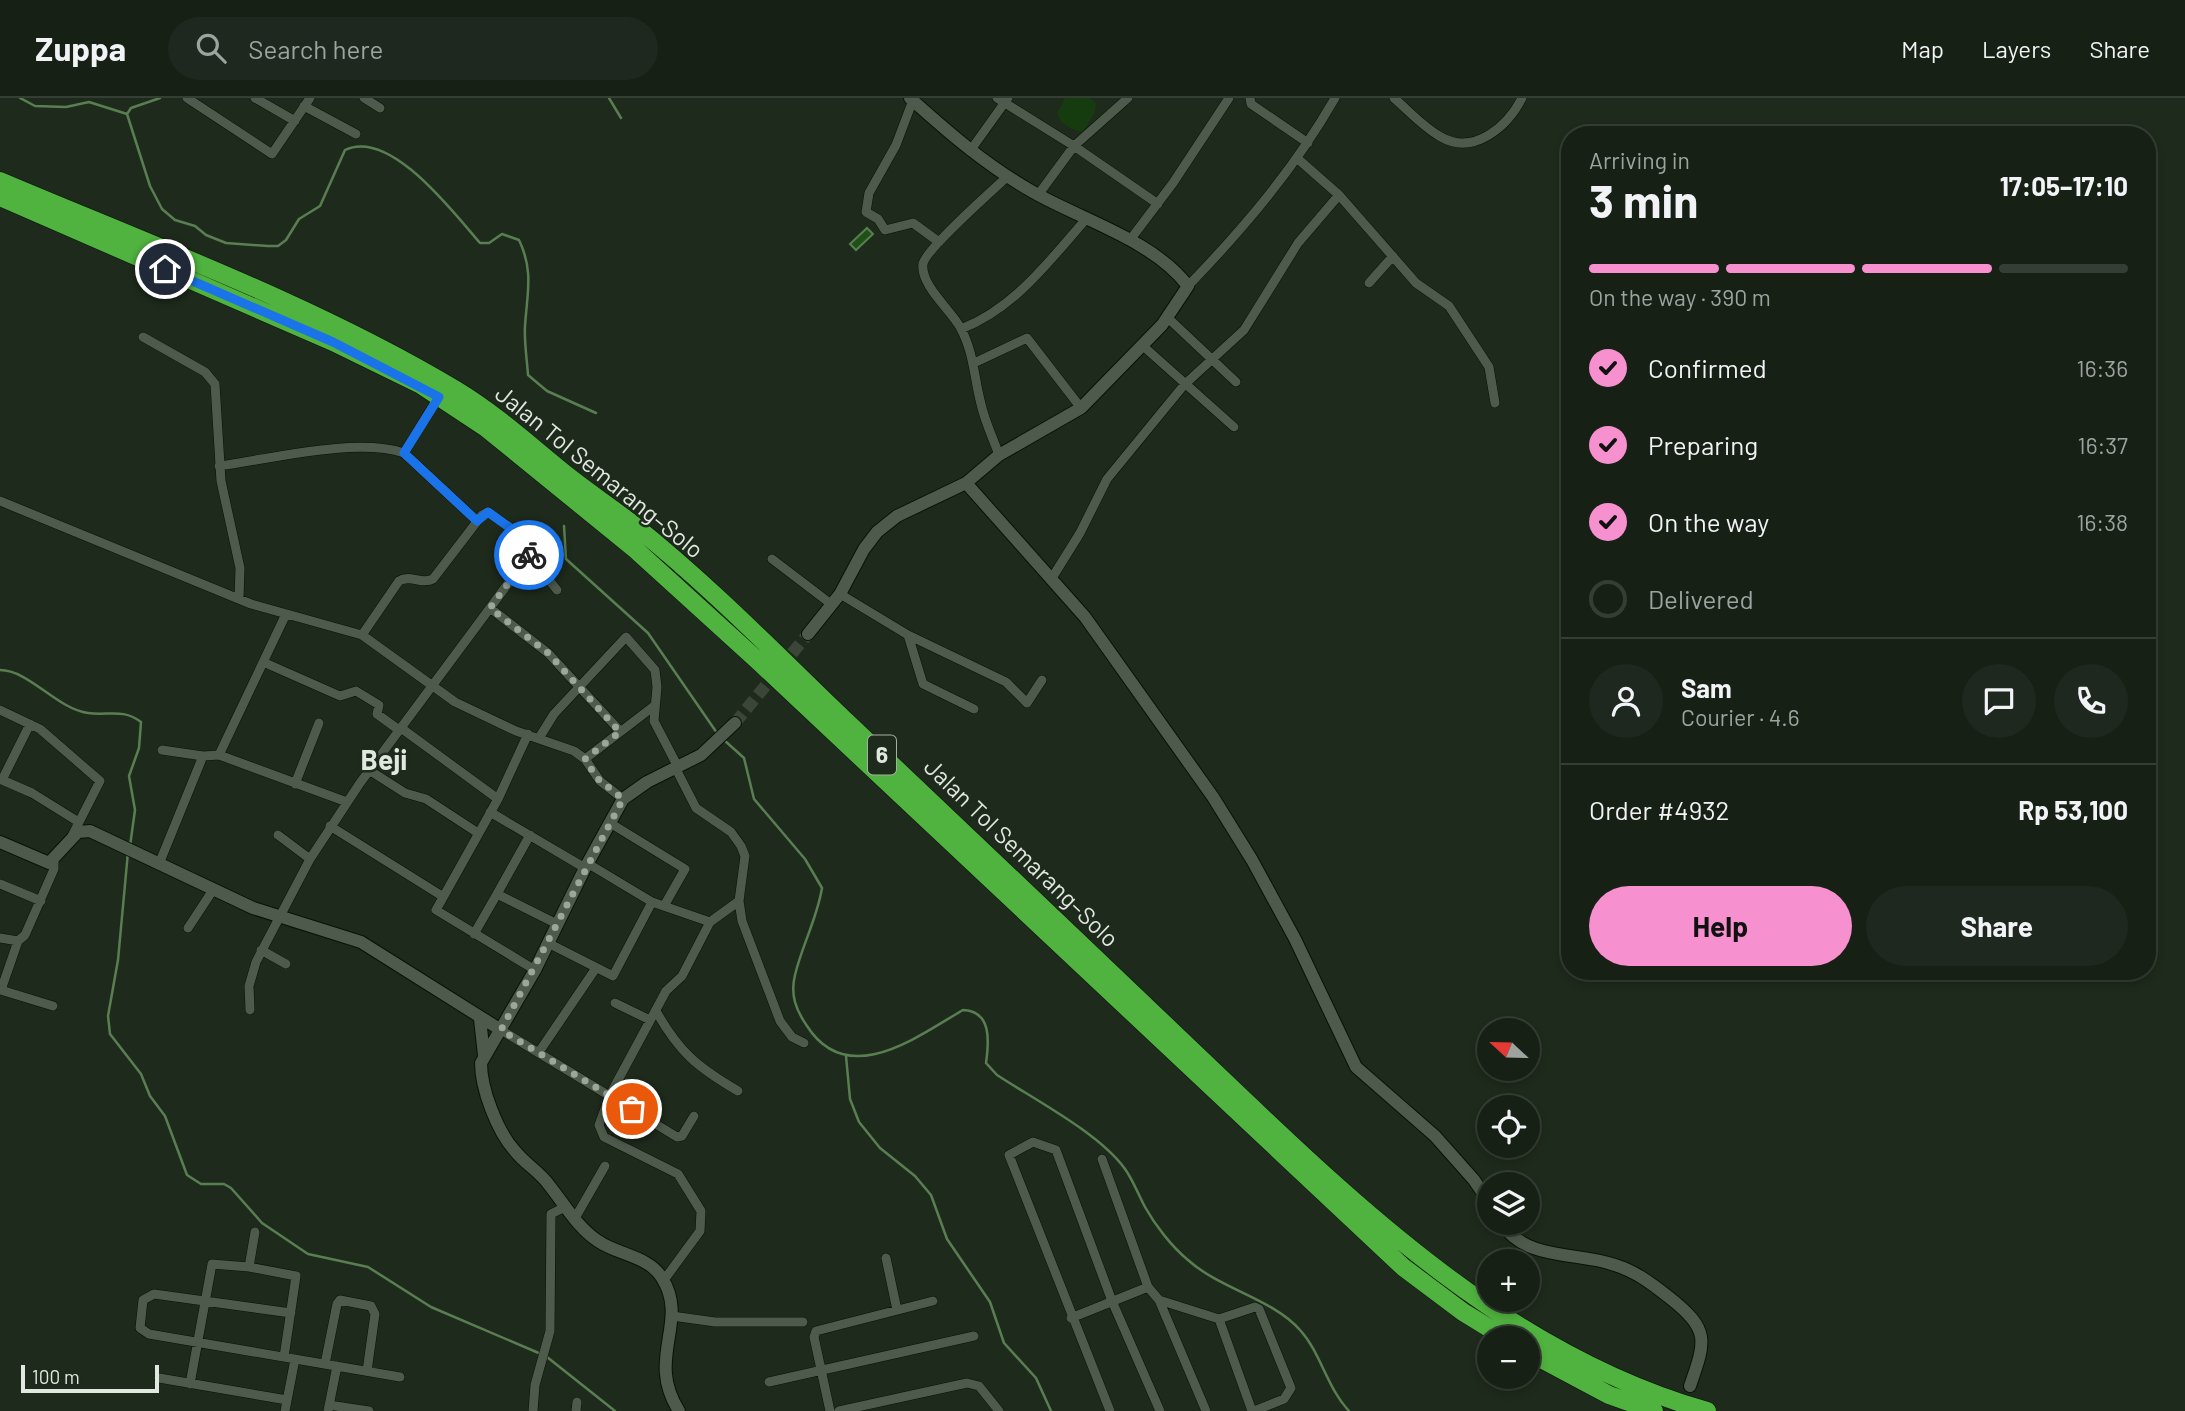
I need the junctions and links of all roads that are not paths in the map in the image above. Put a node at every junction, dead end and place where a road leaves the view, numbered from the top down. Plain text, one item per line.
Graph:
1 (187, 98) edge
2 (255, 98) edge
3 (364, 98) edge
4 (1128, 98) edge
5 (1229, 98) edge
6 (1250, 98) edge
7 (1335, 98) edge
8 (1394, 98) edge
9 (1522, 98) edge
10 (911, 99) edge
11 (1003, 100) edge
12 (307, 102) edge
13 (380, 108) dead end
14 (295, 121) junction
15 (356, 134) dead end
16 (1308, 143) junction
17 (1074, 146) junction
18 (970, 151) junction
19 (1298, 159) junction
20 (1008, 176) junction
21 (0, 181) edge
22 (1038, 195) junction
23 (1339, 195) junction
24 (0, 197) edge
25 (1158, 204) junction
26 (1087, 218) junction
27 (1130, 240) junction
28 (939, 242) junction
29 (1393, 256) junction
30 (1369, 283) dead end
31 (1188, 286) junction
32 (1168, 318) junction
33 (961, 329) junction
34 (143, 337) dead end
35 (1143, 346) junction
36 (1211, 357) junction
37 (974, 363) junction
38 (1236, 382) dead end
39 (1184, 385) junction
40 (439, 397) junction
41 (1495, 403) dead end
42 (1081, 408) junction
43 (1234, 427) dead end
44 (404, 453) junction
45 (999, 454) junction
46 (219, 466) junction
47 (966, 482) junction
48 (0, 501) edge
49 (477, 521) junction
50 (529, 555) junction
51 (772, 559) dead end
52 (1052, 578) junction
53 (557, 590) dead end
54 (239, 599) junction
55 (836, 599) junction
56 (490, 608) junction
57 (286, 614) junction
58 (808, 634) tunnel mouth
59 (362, 635) junction
60 (908, 635) junction
61 (263, 662) junction
62 (1042, 680) dead end
63 (432, 684) junction
64 (580, 686) junction
65 (654, 706) junction
66 (974, 709) dead end
67 (0, 710) edge
68 (319, 723) dead end
69 (735, 723) tunnel mouth
70 (30, 724) junction
71 (400, 729) junction
72 (620, 732) junction
73 (528, 734) junction
74 (540, 738) junction
75 (162, 750) dead end
76 (219, 755) junction
77 (202, 756) junction
78 (585, 759) junction
79 (677, 768) junction
80 (369, 771) junction
81 (295, 784) junction
82 (498, 799) junction
83 (623, 799) junction
84 (347, 802) junction
85 (490, 812) junction
86 (77, 821) junction
87 (610, 823) junction
88 (330, 826) junction
89 (478, 833) junction
90 (278, 835) dead end
91 (530, 835) junction
92 (72, 838) junction
93 (0, 842) edge
94 (310, 859) junction
95 (54, 860) junction
96 (159, 864) junction
97 (586, 865) junction
98 (0, 884) edge
99 (213, 890) junction
100 (498, 894) junction
101 (442, 896) junction
102 (41, 901) junction
103 (738, 901) junction
104 (652, 902) junction
105 (664, 906) junction
106 (280, 916) junction
107 (710, 922) junction
108 (557, 924) junction
109 (188, 928) dead end
110 (474, 934) junction
111 (0, 938) edge
112 (18, 942) junction
113 (548, 943) junction
114 (261, 950) junction
115 (286, 964) dead end
116 (596, 968) junction
117 (535, 970) junction
118 (615, 1003) dead end
119 (52, 1006) dead end
120 (250, 1010) dead end
121 (656, 1011) junction
122 (480, 1019) junction
123 (650, 1020) junction
124 (501, 1030) junction
125 (804, 1044) dead end
126 (539, 1052) junction
127 (484, 1055) junction
128 (738, 1091) dead end
129 (610, 1095) junction
130 (694, 1116) dead end
131 (1102, 1159) dead end
132 (605, 1166) dead end
133 (1477, 1184) edge
134 (565, 1206) junction
135 (574, 1220) junction
136 (255, 1232) dead end
137 (1512, 1235) edge
138 (886, 1258) dead end
139 (249, 1266) junction
140 (664, 1280) junction
141 (1148, 1287) junction
142 (203, 1300) junction
143 (1159, 1300) junction
144 (933, 1301) dead end
145 (1112, 1301) junction
146 (898, 1310) junction
147 (291, 1313) junction
148 (671, 1316) junction
149 (1071, 1318) junction
150 (1219, 1319) junction
151 (803, 1322) dead end
152 (1488, 1326) edge
153 (974, 1336) dead end
154 (198, 1342) junction
155 (284, 1357) junction
156 (1540, 1358) edge
157 (295, 1359) junction
158 (325, 1364) junction
159 (337, 1366) junction
160 (367, 1371) junction
161 (821, 1371) junction
162 (400, 1377) dead end
163 (159, 1378) dead end
164 (769, 1382) dead end
165 (190, 1384) junction
166 (1690, 1386) dead end
167 (286, 1401) junction
168 (877, 1406) edge
169 (328, 1408) edge
170 (285, 1411) edge
171 (369, 1411) edge
172 (533, 1411) edge
173 (679, 1411) edge
174 (830, 1411) edge
175 (839, 1411) edge
176 (999, 1411) edge
177 (1110, 1411) edge
178 (1160, 1411) edge
179 (1206, 1411) edge
180 (1253, 1411) edge
181 (1654, 1411) edge
182 (1707, 1411) edge

1 - 14 street
2 - 14 street
3 - 13 street
4 - 17 street
5 - 25 street
6 - 16 street
7 - 16 street
8 - 9 street
10 - 18 street
10 - 28 street
11 - 17 street
11 - 18 street
12 - 14 street
12 - 15 street
16 - 19 street
17 - 22 street
17 - 25 street
18 - 20 street
19 - 23 street
19 - 31 street
20 - 22 street
20 - 28 street
21 - 182 highway, Jalan Tol Semarang–Solo / 6
22 - 26 street
23 - 29 street
23 - 36 street
24 - 40 highway, Jalan Tol Semarang–Solo / 6
25 - 27 street
26 - 27 street
26 - 33 street
27 - 31 street
28 - 33 street
29 - 30 street
29 - 41 street
31 - 32 street
32 - 35 street
32 - 36 street
33 - 37 street
34 - 46 street
35 - 39 street
35 - 42 street
36 - 38 street
36 - 39 street
37 - 42 street
37 - 45 street
39 - 43 street
39 - 52 street
40 - 44 street
40 - 152 highway, Jalan Tol Semarang–Solo / 6
42 - 45 street
44 - 46 street
44 - 49 street
45 - 47 street
46 - 54 street
47 - 52 street
47 - 55 street
48 - 54 street
49 - 50 street
49 - 59 street
50 - 53 street
50 - 56 street
51 - 55 street
52 - 133 street
54 - 57 street
55 - 58 street
55 - 60 street
56 - 63 street
56 - 64 street
57 - 59 street
57 - 61 street
59 - 63 street
60 - 62 street
60 - 66 street
61 - 71 street
61 - 76 street
63 - 71 street
63 - 73 street
64 - 65 street
64 - 72 street
64 - 74 street
65 - 72 street
65 - 79 street
67 - 70 street
68 - 81 street
69 - 79 street
70 - 86 street
70 - 86 street
71 - 80 street
71 - 82 street
72 - 78 street
73 - 74 street
73 - 82 street
74 - 78 street
75 - 77 street
76 - 77 street
76 - 81 street
77 - 96 street
78 - 83 street
79 - 83 street
79 - 103 street
80 - 84 street
80 - 89 street
81 - 84 street
82 - 85 street
83 - 87 street
84 - 88 street
85 - 89 street
85 - 91 street
86 - 92 street
87 - 97 street
87 - 105 street
88 - 94 street
88 - 101 street
89 - 101 street
90 - 94 street
91 - 97 street
91 - 100 street
92 - 95 street
92 - 96 street
93 - 95 street
94 - 106 street
95 - 102 street
96 - 99 street
97 - 104 street
97 - 108 street
98 - 102 street
99 - 106 street
99 - 109 street
100 - 108 street
100 - 110 street
101 - 110 street
102 - 112 street
103 - 107 street
103 - 125 street
104 - 105 street
104 - 116 street
105 - 107 street
106 - 114 street
106 - 122 street
107 - 121 street
108 - 113 street
110 - 117 street
111 - 112 street
112 - 119 street
113 - 116 street
113 - 117 street
114 - 115 street
114 - 120 street
116 - 126 street
117 - 124 street
118 - 123 street
121 - 123 street
121 - 128 street
122 - 124 street
122 - 127 street
123 - 129 street
124 - 126 street
124 - 127 street
126 - 129 street
127 - 134 street
129 - 130 street
129 - 140 street
131 - 141 street
132 - 135 street
134 - 135 street
134 - 172 street
135 - 140 street
136 - 139 street
137 - 166 street
138 - 146 street
139 - 142 street
139 - 147 street
140 - 148 street
141 - 143 street
141 - 145 street
142 - 147 street
142 - 154 street
142 - 154 street
143 - 150 street
143 - 179 street
144 - 146 street
145 - 149 street
145 - 149 street
145 - 178 street
146 - 161 street
147 - 155 street
148 - 151 street
148 - 173 street
149 - 177 street
150 - 180 street
150 - 180 street
153 - 161 street
154 - 155 street
154 - 165 street
155 - 157 street
156 - 181 highway
157 - 158 street
157 - 167 street
158 - 159 street
158 - 160 street
159 - 160 street
159 - 169 street
160 - 162 street
161 - 164 street
161 - 174 street
163 - 165 street
165 - 167 street
167 - 170 street
168 - 175 street
168 - 176 street
169 - 171 street

